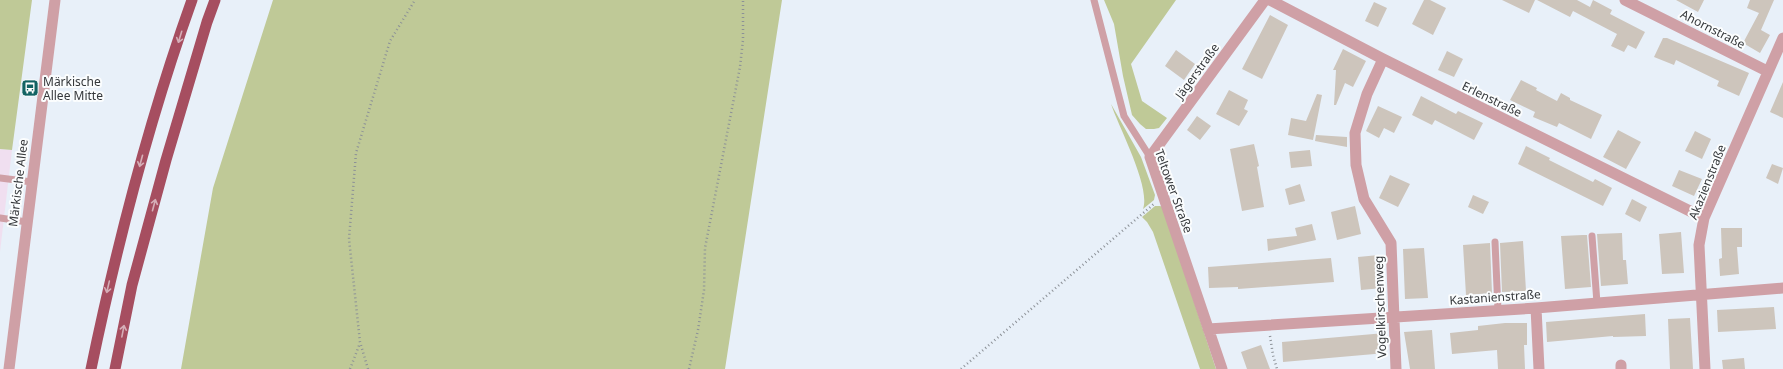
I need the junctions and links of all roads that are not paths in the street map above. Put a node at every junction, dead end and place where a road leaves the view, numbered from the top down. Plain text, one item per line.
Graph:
1 (55, 0) edge
2 (192, 0) edge
3 (215, 0) edge
4 (1094, 0) edge
5 (1265, 0) edge
6 (1270, 0) edge
7 (1625, 0) edge
8 (1783, 38) edge
9 (1383, 59) junction
10 (1767, 71) junction
11 (1150, 156) junction
12 (0, 178) edge
13 (32, 182) junction
14 (0, 218) edge
15 (1704, 218) junction
16 (27, 222) junction
17 (1592, 236) dead end
18 (1494, 242) dead end
19 (1783, 288) edge
20 (1702, 295) junction
21 (1598, 303) junction
22 (1536, 308) junction
23 (1498, 310) junction
24 (1393, 317) junction
25 (1208, 329) junction
26 (9, 369) edge
27 (91, 369) edge
28 (115, 369) edge
29 (1222, 369) edge
30 (1396, 369) edge
31 (1539, 369) edge
32 (1705, 369) edge

1 - 13 street, Märkische Allee
2 -> 27 highway
28 -> 3 highway
4 - 11 lane, Teltower Straße
5 - 11 street, Jägerstraße
6 - 9 street, Erlenstraße
7 - 10 street, Ahornstraße
8 - 10 street, Akazienstraße
9 - 15 street, Erlenstraße
9 - 24 street, Vogelkirschenweg
10 - 15 street, Akazienstraße
11 - 25 street, Teltower Straße
12 - 13 lane
13 - 16 street, Märkische Allee
14 - 16 lane
15 - 20 street, Akazienstraße
16 - 26 street, Märkische Allee
17 - 21 lane
18 - 23 lane
19 - 20 street, Kastanienstraße
20 - 21 street, Kastanienstraße
20 - 32 street, Akazienstraße
21 - 22 street, Kastanienstraße
22 - 23 street, Kastanienstraße
22 - 31 street
23 - 24 street, Kastanienstraße
24 - 25 street, Kastanienstraße
24 - 30 street, Vogelkirschenweg
25 - 29 street, Teltower Straße

